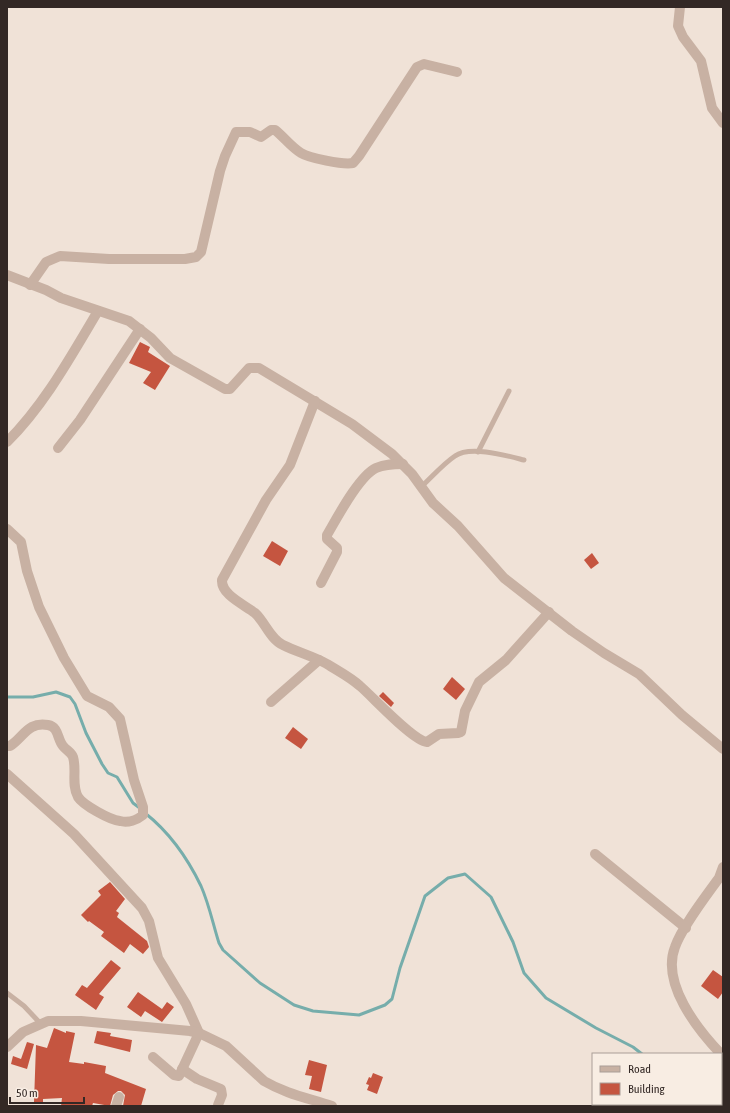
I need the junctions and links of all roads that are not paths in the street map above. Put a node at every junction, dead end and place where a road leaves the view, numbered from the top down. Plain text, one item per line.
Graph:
1 (680, 7) edge
2 (457, 72) dead end
3 (723, 124) edge
4 (7, 275) edge
5 (30, 285) junction
6 (98, 311) junction
7 (140, 329) junction
8 (508, 391) dead end
9 (315, 401) junction
10 (7, 442) edge
11 (58, 448) dead end
12 (478, 452) junction
13 (524, 460) dead end
14 (403, 464) junction
15 (421, 487) junction
16 (7, 529) edge
17 (322, 583) dead end
18 (549, 612) junction
19 (319, 660) junction
20 (271, 702) dead end
21 (7, 746) edge
22 (723, 749) edge
23 (7, 774) edge
24 (595, 854) dead end
25 (723, 867) edge
26 (686, 928) junction
27 (7, 993) edge
28 (40, 1023) junction
29 (199, 1033) junction
30 (7, 1047) edge
31 (720, 1053) edge
32 (153, 1057) dead end
33 (182, 1069) junction
34 (218, 1105) dead end
35 (332, 1106) edge

1 - 3 street
2 - 5 street
4 - 5 street
5 - 6 street
6 - 7 street
6 - 10 street
7 - 9 street
7 - 11 street
8 - 12 lane
9 - 14 street
9 - 19 street
12 - 13 lane
12 - 15 lane
14 - 15 street
14 - 17 street
15 - 18 street
16 - 21 street
18 - 19 street
18 - 22 street
19 - 20 street
23 - 29 street
24 - 26 street
25 - 26 street
26 - 31 street
27 - 28 lane
28 - 29 street
28 - 30 street
29 - 33 street
29 - 35 street
32 - 33 street
33 - 34 street

